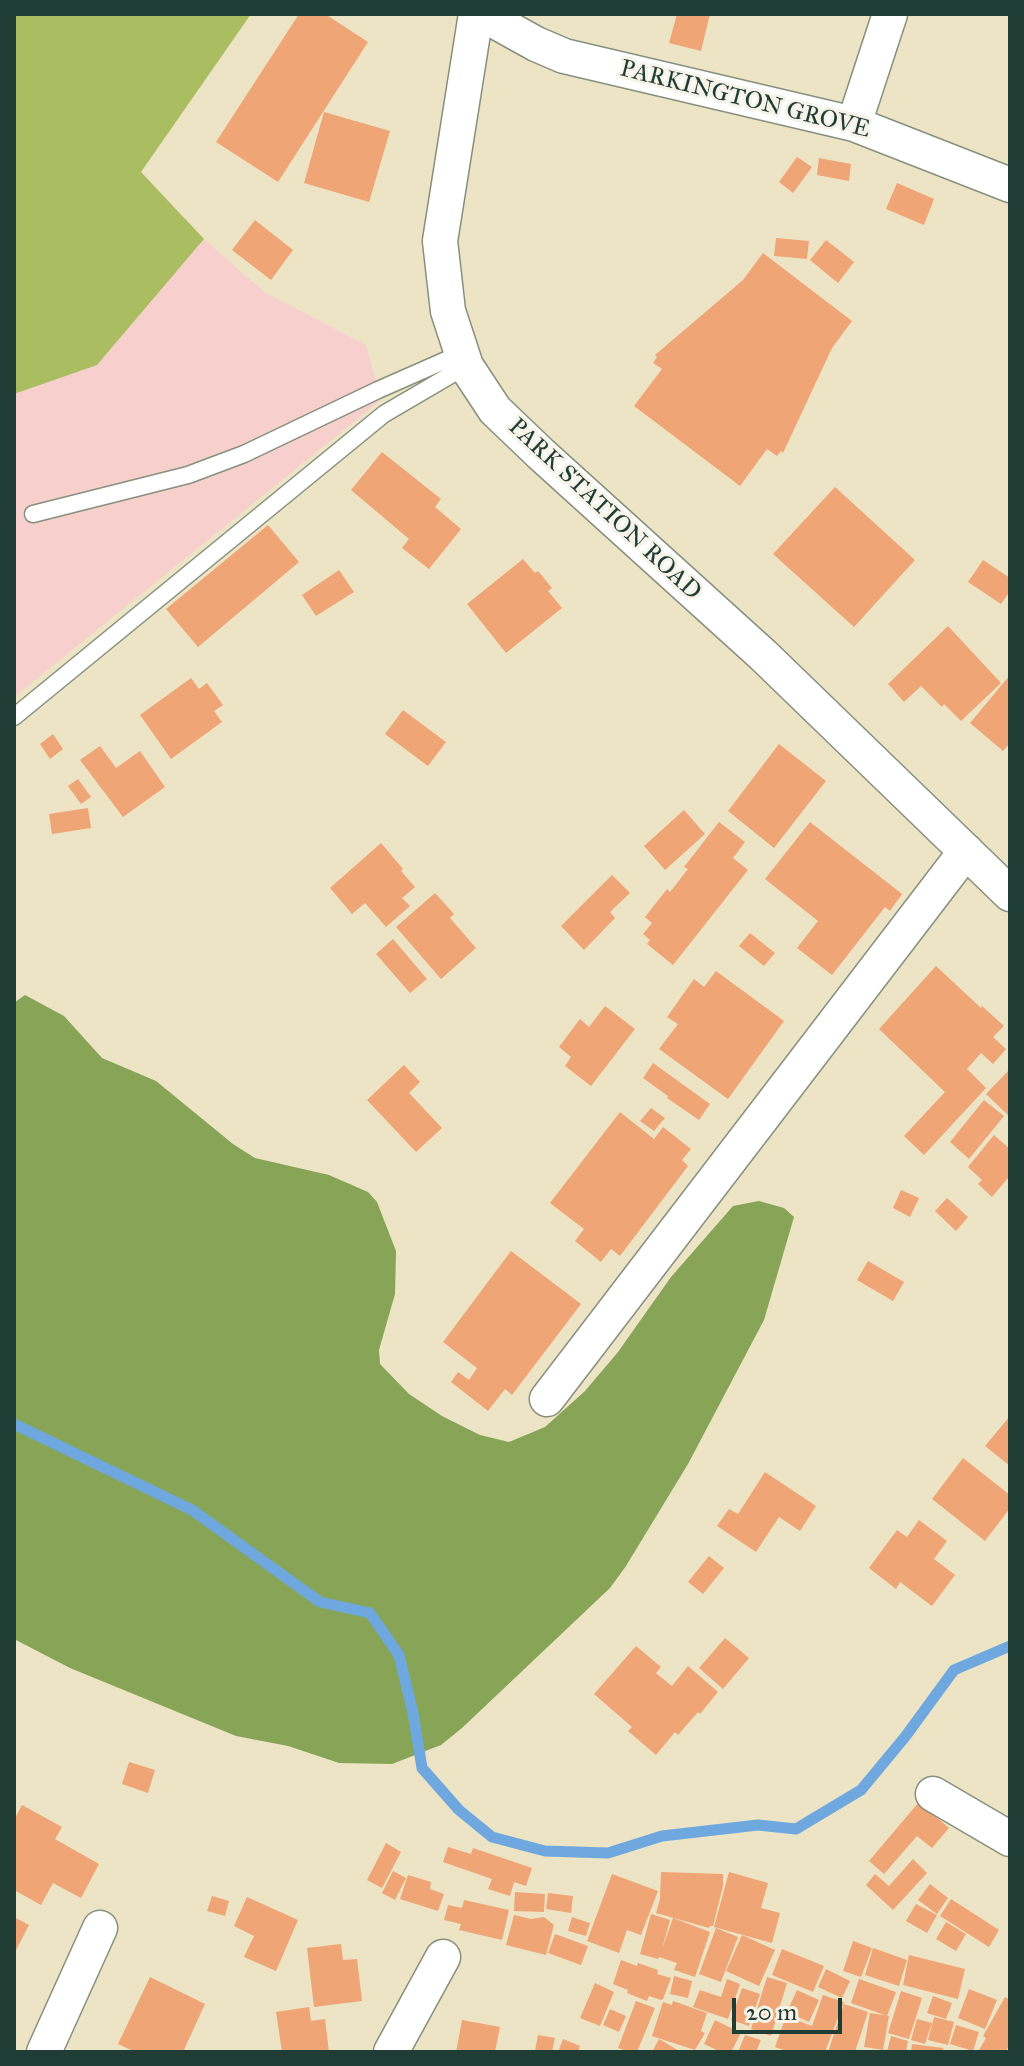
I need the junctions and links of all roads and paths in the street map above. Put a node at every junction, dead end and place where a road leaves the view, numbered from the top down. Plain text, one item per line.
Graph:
1 (479, 14) edge
2 (890, 14) edge
3 (854, 124) junction
4 (1010, 185) edge
5 (464, 360) junction
6 (33, 514) dead end
7 (14, 717) edge
8 (966, 851) junction
9 (1010, 894) edge
10 (547, 1399) dead end
11 (933, 1794) dead end
12 (1010, 1839) edge
13 (100, 1928) dead end
14 (443, 1957) dead end
15 (44, 2052) edge
16 (391, 2052) edge

1 - 3 street, PARKINGTON GROVE
1 - 5 street, PARK STATION ROAD
2 - 3 street
3 - 4 street, PARKINGTON GROVE
5 - 6 lane
5 - 7 lane
5 - 8 street, PARK STATION ROAD
8 - 9 street, PARK STATION ROAD
8 - 10 street
11 - 12 street
13 - 15 street
14 - 16 street

